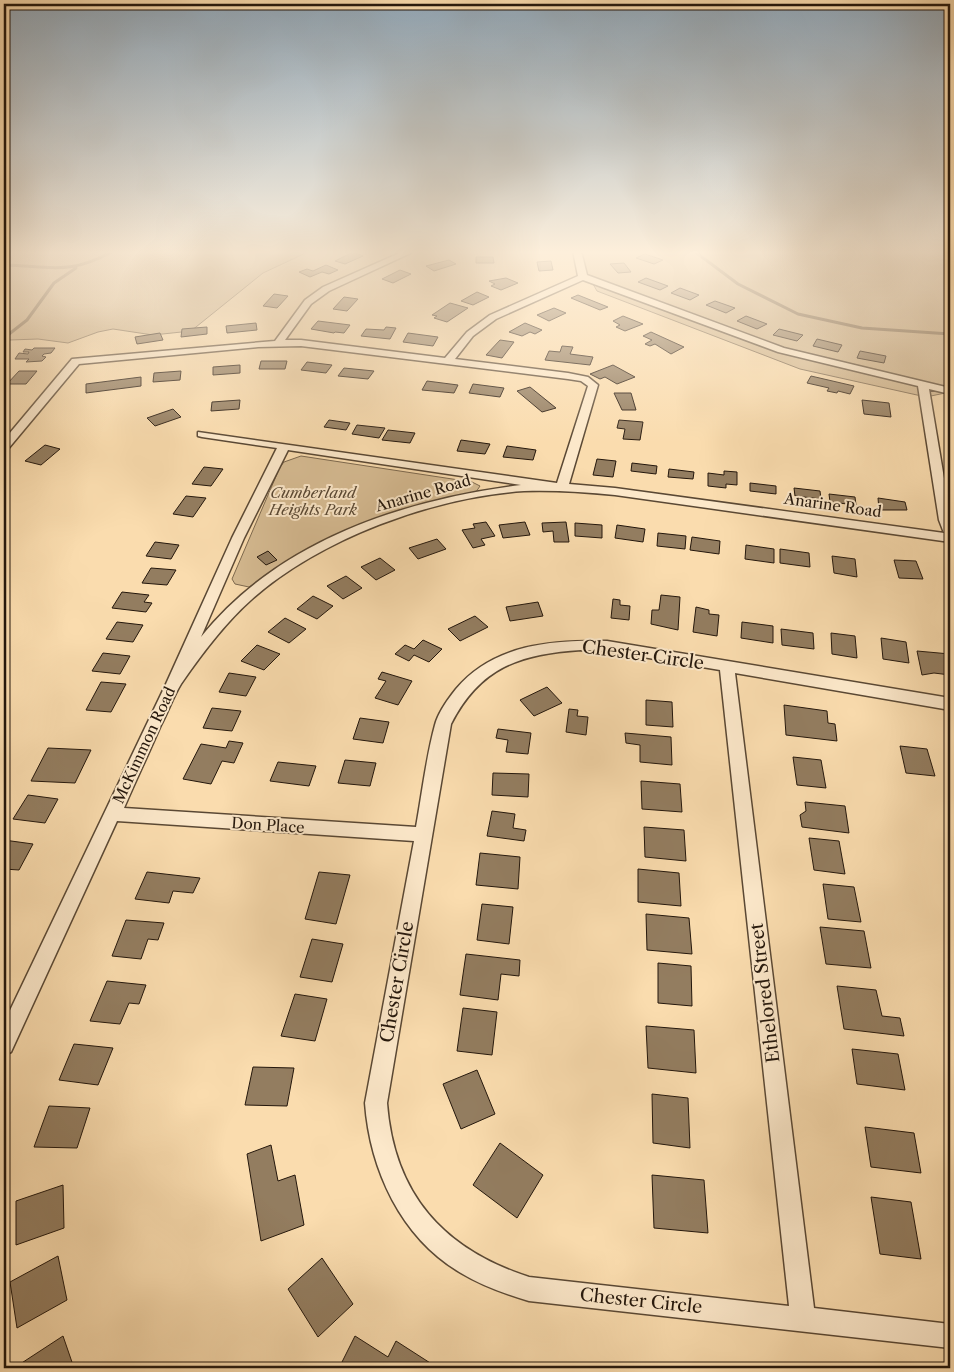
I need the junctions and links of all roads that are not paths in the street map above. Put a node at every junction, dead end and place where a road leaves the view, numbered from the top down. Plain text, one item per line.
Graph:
1 (298, 315) edge
2 (497, 315) edge
3 (687, 315) edge
4 (278, 342) junction
5 (448, 361) junction
6 (923, 385) junction
7 (950, 391) edge
8 (9, 433) edge
9 (202, 434) dead end
10 (284, 446) junction
11 (4, 447) edge
12 (562, 487) junction
13 (950, 533) edge
14 (950, 538) edge
15 (727, 666) junction
16 (173, 684) junction
17 (950, 704) edge
18 (111, 814) junction
19 (424, 835) junction
20 (4, 1045) edge
21 (803, 1320) junction
22 (950, 1336) edge

1 - 4 street
2 - 5 street
3 - 6 street
4 - 5 street
4 - 8 street
5 - 12 street
6 - 7 street
6 - 13 street
8 - 11 street
9 - 10 street, Anarine Road
10 - 12 street, Anarine Road
10 - 16 street, McKimmon Road
12 - 14 street, Anarine Road
12 - 16 street, Anarine Road
15 - 17 street, Chester Circle
15 - 19 street, Chester Circle
15 - 21 street, Ethelored Street
16 - 18 street, McKimmon Road
18 - 19 street, Don Place
18 - 20 street, McKimmon Road
19 - 21 street, Chester Circle
21 - 22 street, Chester Circle

